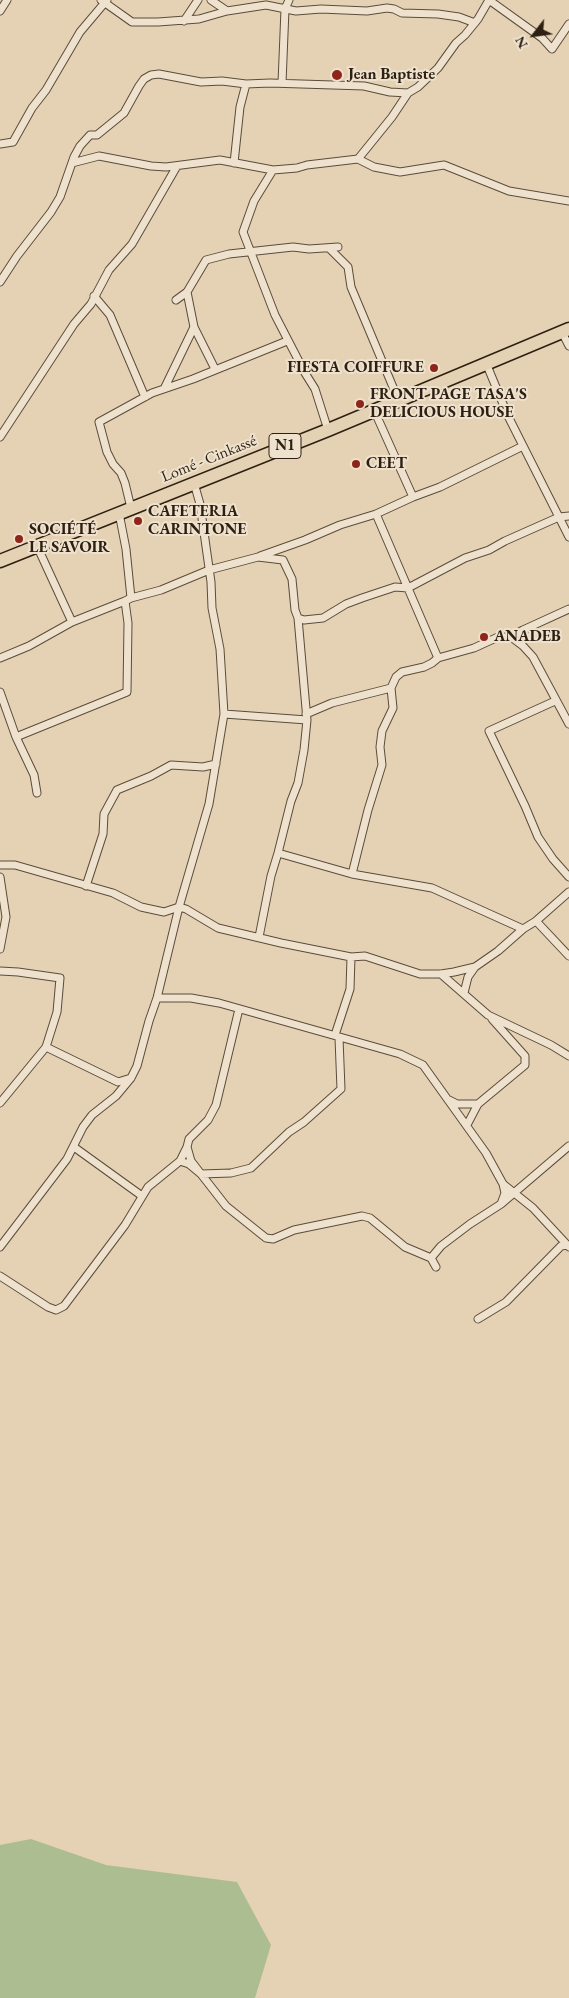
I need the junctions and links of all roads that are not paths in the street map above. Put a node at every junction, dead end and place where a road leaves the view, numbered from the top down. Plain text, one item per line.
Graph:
1 (7, 0) edge
2 (198, 0) edge
3 (211, 0) edge
4 (289, 0) edge
5 (392, 0) edge
6 (489, 0) edge
7 (104, 1) edge
8 (387, 8) junction
9 (285, 10) junction
10 (0, 11) edge
11 (227, 11) junction
12 (184, 22) junction
13 (474, 23) junction
14 (569, 24) edge
15 (282, 83) junction
16 (246, 84) junction
17 (408, 93) junction
18 (0, 144) edge
19 (358, 160) junction
20 (234, 162) junction
21 (72, 163) junction
22 (178, 166) junction
23 (273, 170) junction
24 (569, 201) edge
25 (338, 247) dead end
26 (328, 248) junction
27 (252, 252) junction
28 (0, 282) edge
29 (187, 292) junction
30 (94, 296) junction
31 (176, 300) dead end
32 (194, 327) junction
33 (565, 331) edge
34 (287, 341) junction
35 (569, 346) edge
36 (486, 363) junction
37 (215, 369) junction
38 (165, 387) junction
39 (145, 397) junction
40 (398, 399) junction
41 (374, 410) junction
42 (328, 430) junction
43 (0, 436) edge
44 (523, 446) junction
45 (194, 483) junction
46 (413, 497) junction
47 (125, 511) junction
48 (376, 514) junction
49 (569, 516) edge
50 (559, 517) junction
51 (569, 537) edge
52 (37, 546) junction
53 (258, 556) junction
54 (0, 561) edge
55 (209, 570) junction
56 (408, 588) junction
57 (128, 600) junction
58 (569, 609) edge
59 (298, 618) junction
60 (72, 622) junction
61 (511, 637) junction
62 (0, 658) edge
63 (438, 658) junction
64 (391, 688) junction
65 (0, 692) edge
66 (555, 701) junction
67 (224, 714) junction
68 (307, 717) junction
69 (569, 724) edge
70 (16, 737) junction
71 (216, 764) junction
72 (37, 793) dead end
73 (278, 853) junction
74 (0, 866) edge
75 (352, 874) junction
76 (0, 876) edge
77 (569, 877) edge
78 (86, 886) junction
79 (569, 892) edge
80 (179, 908) junction
81 (536, 921) junction
82 (523, 929) junction
83 (259, 937) junction
84 (0, 949) edge
85 (569, 956) edge
86 (352, 957) junction
87 (475, 967) junction
88 (0, 971) edge
89 (441, 974) junction
90 (464, 993) junction
91 (157, 998) junction
92 (239, 1009) junction
93 (488, 1015) junction
94 (337, 1036) junction
95 (46, 1047) junction
96 (569, 1056) edge
97 (131, 1078) junction
98 (447, 1098) junction
99 (0, 1103) edge
100 (478, 1104) junction
101 (467, 1125) junction
102 (569, 1146) edge
103 (74, 1147) junction
104 (187, 1147) junction
105 (180, 1161) junction
106 (201, 1174) junction
107 (503, 1184) junction
108 (515, 1192) junction
109 (142, 1196) junction
110 (501, 1204) junction
111 (569, 1246) edge
112 (0, 1247) edge
113 (431, 1258) junction
114 (436, 1267) dead end
115 (0, 1276) edge
116 (478, 1319) dead end

1 - 10 street
2 - 12 street
3 - 11 street
4 - 9 street
5 - 8 street
6 - 13 street
6 - 14 street
7 - 12 street
7 - 18 street
8 - 9 street
8 - 13 street
9 - 11 street
9 - 15 street
11 - 12 street
13 - 17 street
15 - 16 street
15 - 17 street
16 - 20 street
16 - 21 street
17 - 19 street
19 - 23 street
19 - 24 street
20 - 22 street
20 - 23 street
21 - 22 street
21 - 28 street
22 - 30 street
23 - 27 street
25 - 26 street
26 - 27 street
26 - 40 street
27 - 29 street
27 - 34 street
29 - 31 street
29 - 32 street
30 - 39 street
30 - 43 street
32 - 37 street
32 - 38 street
33 - 35 street
33 - 36 highway, Lomé - Cinkassé / N1
34 - 37 street
34 - 42 street
36 - 40 highway, Lomé - Cinkassé / N1
36 - 44 street
37 - 38 street
38 - 39 street
39 - 47 street
40 - 41 highway, Lomé - Cinkassé / N1
41 - 42 highway, Lomé - Cinkassé / N1
41 - 46 street
42 - 45 highway, Lomé - Cinkassé / N1
44 - 46 street
44 - 50 street
45 - 47 highway, Lomé - Cinkassé / N1
45 - 55 street
46 - 48 street
47 - 52 highway, Lomé - Cinkassé / N1
47 - 57 street
48 - 53 street
48 - 56 street
49 - 50 street
50 - 51 street
50 - 56 street
52 - 54 highway, Lomé - Cinkassé / N1
52 - 60 street
53 - 55 street
53 - 59 street
55 - 57 street
55 - 67 street
56 - 59 street
56 - 63 street
57 - 60 street
57 - 70 street
58 - 61 street
59 - 68 street
60 - 62 street
61 - 63 street
61 - 66 street
63 - 64 street
64 - 68 street
64 - 75 street
65 - 70 street
66 - 69 street
66 - 77 street
67 - 68 street
67 - 71 street
68 - 73 street
70 - 72 street
71 - 78 street
71 - 80 street
73 - 75 street
73 - 83 street
74 - 78 street
75 - 82 street
76 - 84 street
78 - 80 street
79 - 81 street
80 - 83 street
80 - 91 street
81 - 82 street
81 - 85 street
82 - 87 street
83 - 86 street
86 - 89 street
86 - 94 street
87 - 89 street
87 - 90 street
88 - 95 street
89 - 90 street
90 - 93 street
91 - 92 street
91 - 97 street
92 - 94 street
92 - 104 street
93 - 96 street
93 - 100 street
94 - 98 street
94 - 106 street
95 - 97 street
95 - 99 street
97 - 103 street
98 - 100 street
98 - 101 street
100 - 101 street
101 - 107 street
102 - 108 street
103 - 109 street
103 - 112 street
104 - 105 street
104 - 106 street
105 - 106 street
105 - 109 street
106 - 113 street
107 - 108 street
107 - 110 street
108 - 110 street
108 - 111 street
109 - 115 street
110 - 113 street
111 - 116 street
113 - 114 street

